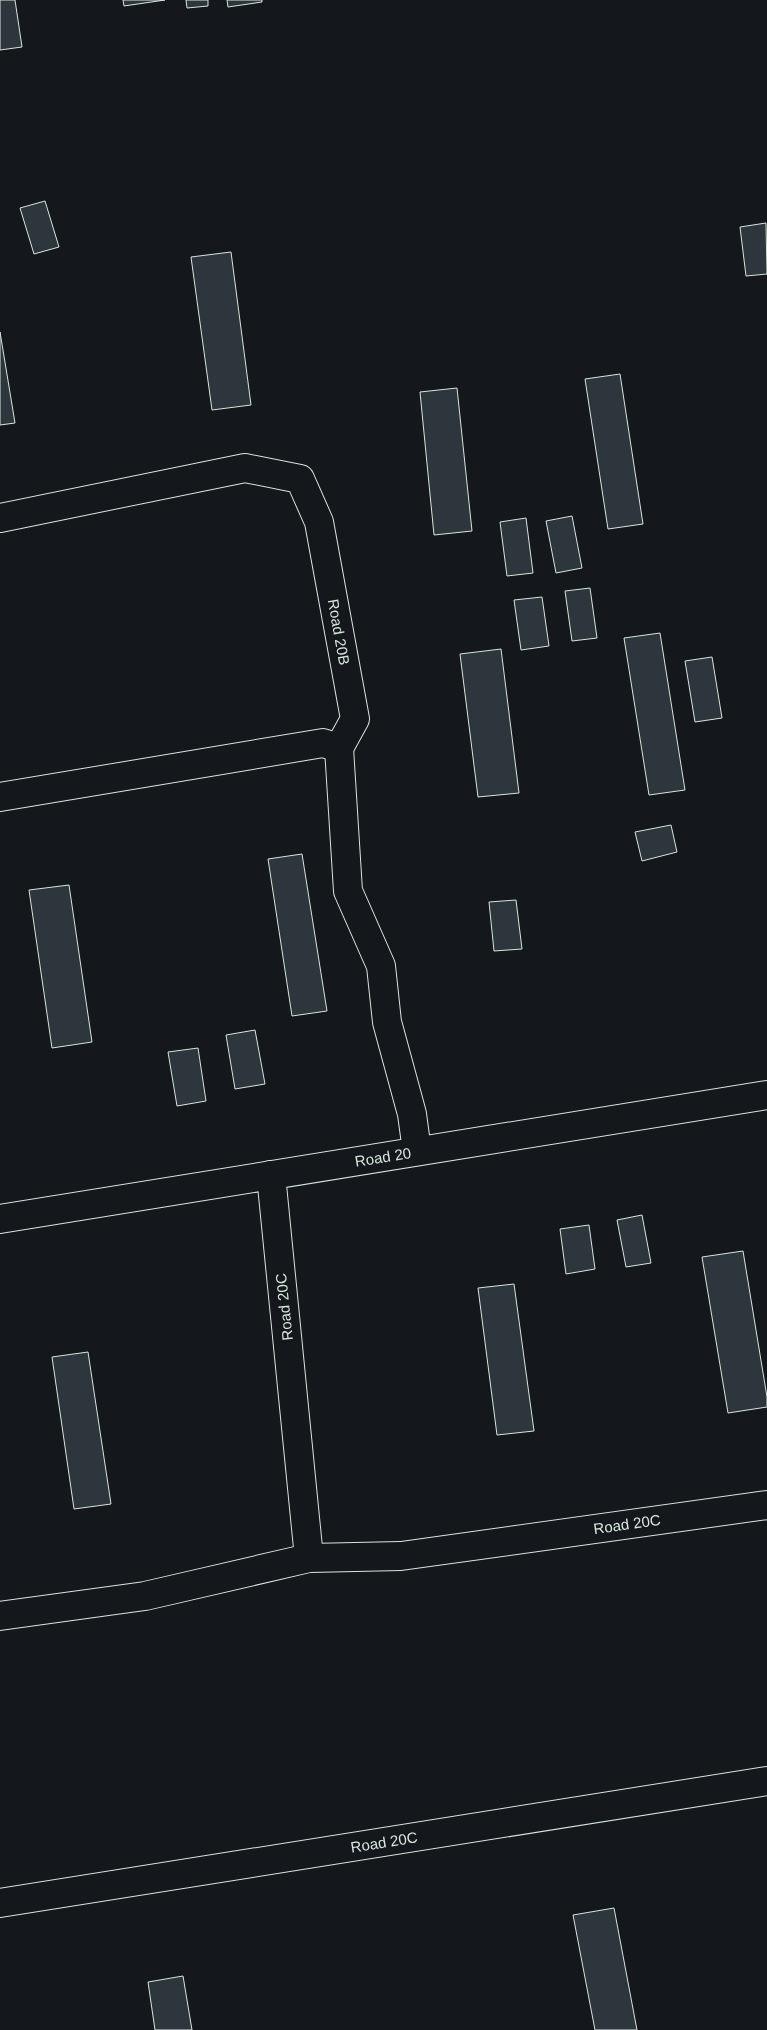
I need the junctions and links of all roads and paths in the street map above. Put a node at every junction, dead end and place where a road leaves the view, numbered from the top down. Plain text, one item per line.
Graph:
1 (0, 518) edge
2 (339, 748) junction
3 (0, 797) edge
4 (767, 1095) edge
5 (417, 1152) junction
6 (271, 1175) junction
7 (0, 1219) edge
8 (767, 1505) edge
9 (309, 1558) junction
10 (0, 1616) edge
11 (767, 1781) edge
12 (0, 1903) edge

1 - 2 street, Road 20B
2 - 3 street
2 - 5 street
4 - 5 street, Road 20
5 - 6 street, Road 20
6 - 7 street, Road 20
6 - 9 street, Road 20C
8 - 9 street, Road 20C
9 - 10 street, Road 20C
11 - 12 street, Road 20C

